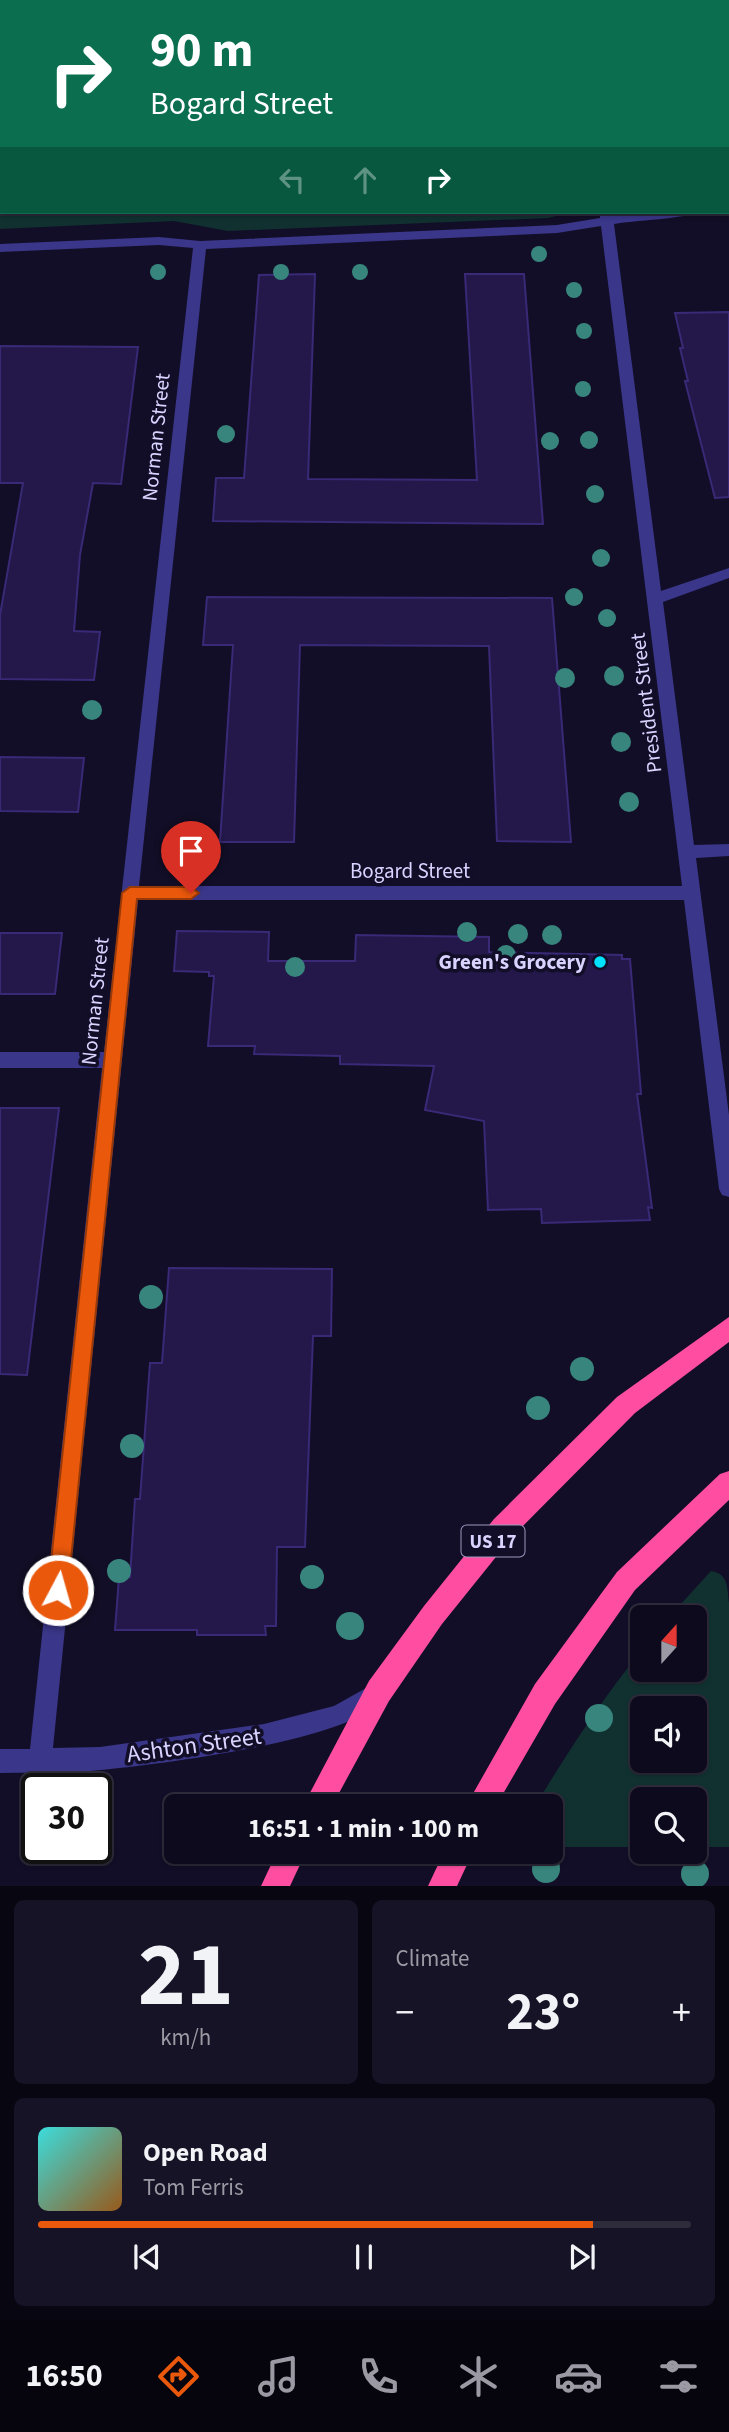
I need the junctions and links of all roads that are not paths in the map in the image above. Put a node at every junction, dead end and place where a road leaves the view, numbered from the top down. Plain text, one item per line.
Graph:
1 (649, 214) edge
2 (606, 217) edge
3 (200, 245) junction
4 (0, 248) edge
5 (729, 573) edge
6 (654, 599) junction
7 (729, 850) edge
8 (685, 852) junction
9 (130, 893) junction
10 (690, 893) junction
11 (0, 1060) edge
12 (112, 1060) junction
13 (729, 1189) edge
14 (729, 1328) edge
15 (729, 1483) edge
16 (379, 1691) junction
17 (0, 1761) edge
18 (40, 1762) junction
19 (323, 1794) edge
20 (487, 1794) edge
21 (286, 1864) edge
22 (453, 1864) edge
23 (275, 1886) edge
24 (442, 1886) edge

1 - 2 street
2 - 3 street
2 - 6 street, President Street
3 - 4 street
3 - 9 street, Norman Street
5 - 6 street
6 - 8 street, President Street
7 - 8 street
8 - 10 street, President Street
9 - 10 street, Bogard Street
9 - 12 street, Norman Street
10 - 13 street, President Street
11 - 12 street
12 - 18 street, Norman Street
14 - 16 highway, US 17
15 - 20 highway
16 - 18 street, Ashton Street
16 - 19 highway, US 17
17 - 18 street, Ashton Street
21 - 23 highway
22 - 24 highway

